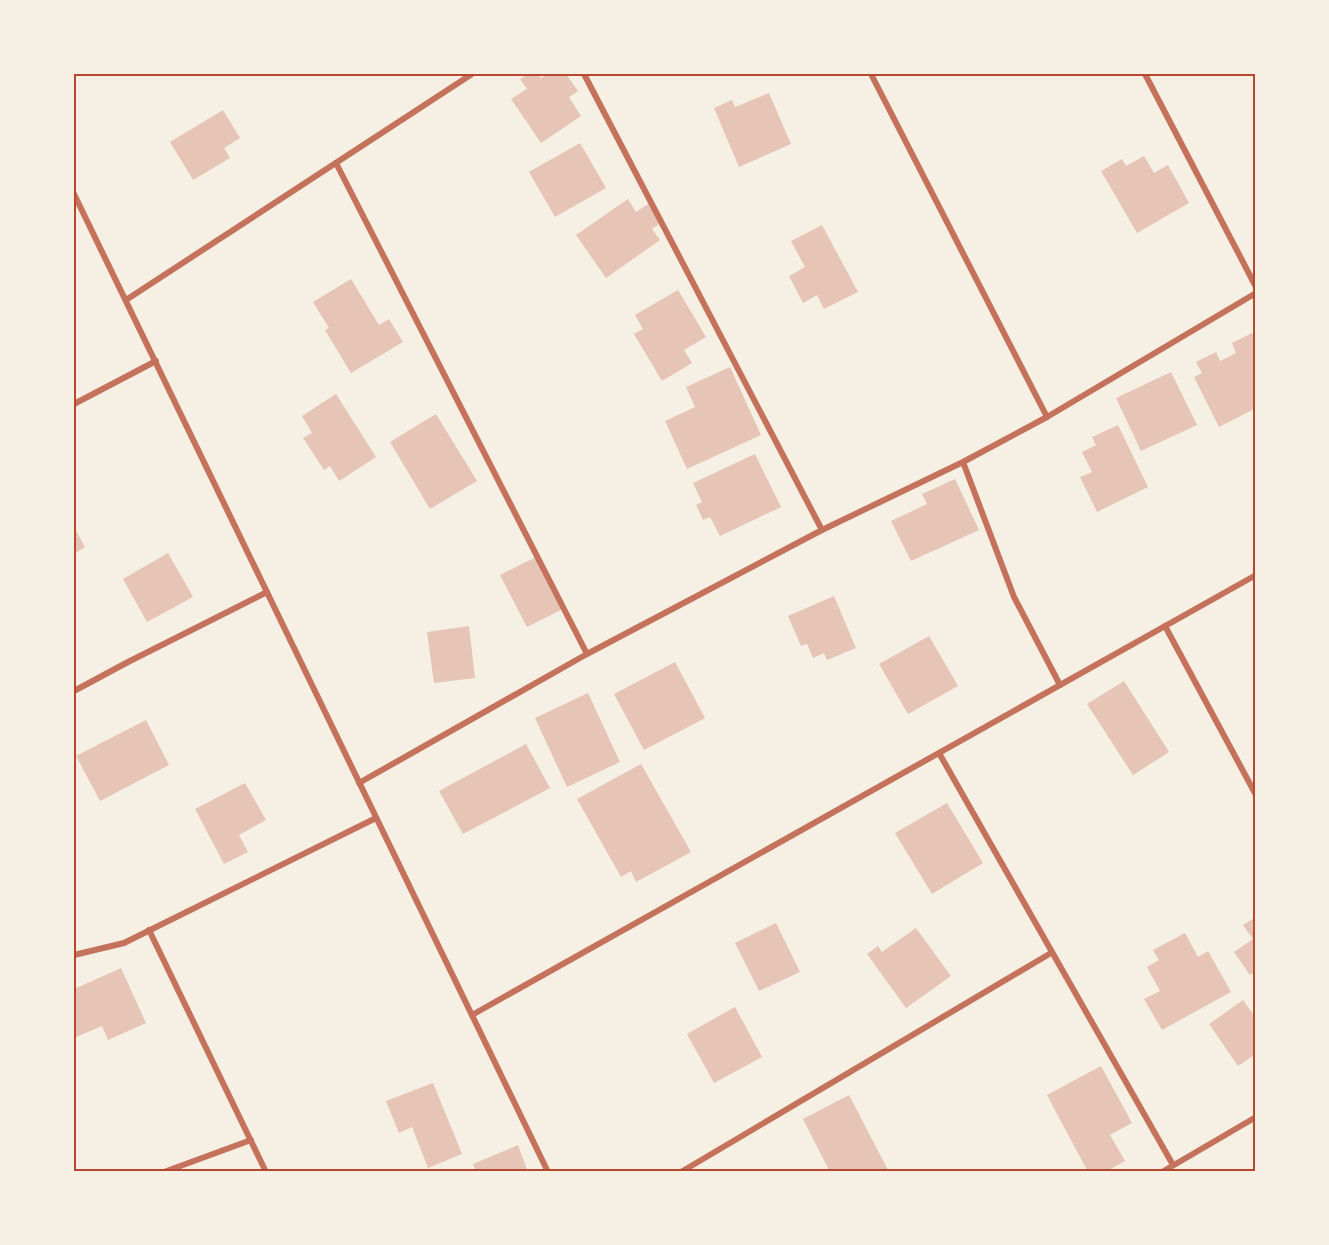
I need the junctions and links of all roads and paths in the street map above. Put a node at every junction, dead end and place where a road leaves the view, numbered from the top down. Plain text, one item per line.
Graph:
1 (472, 74) edge
2 (584, 74) edge
3 (871, 74) edge
4 (1145, 74) edge
5 (336, 163) junction
6 (74, 194) edge
7 (1256, 287) edge
8 (1256, 293) edge
9 (126, 300) junction
10 (156, 361) junction
11 (74, 404) edge
12 (1047, 417) junction
13 (963, 462) junction
14 (822, 530) junction
15 (1256, 575) edge
16 (267, 592) junction
17 (1165, 626) junction
18 (587, 654) junction
19 (1060, 685) junction
20 (74, 691) edge
21 (939, 753) junction
22 (359, 783) junction
23 (1256, 795) edge
24 (376, 818) junction
25 (149, 930) junction
26 (1051, 953) junction
27 (74, 955) edge
28 (472, 1015) junction
29 (1256, 1117) edge
30 (251, 1140) junction
31 (1173, 1165) junction
32 (164, 1172) edge
33 (266, 1172) edge
34 (548, 1172) edge
35 (681, 1172) edge
36 (1162, 1172) edge

1 - 5 street
2 - 14 street
3 - 12 street
4 - 7 street
5 - 9 street
5 - 18 street
6 - 9 street
8 - 12 street
9 - 10 street
10 - 11 street
10 - 16 street
12 - 13 street
13 - 14 street
13 - 19 street
14 - 18 street
15 - 17 street
16 - 20 street
16 - 22 street
17 - 19 street
17 - 23 street
18 - 22 street
19 - 21 street
21 - 26 street
21 - 28 street
22 - 24 street
24 - 25 street
24 - 28 street
25 - 27 street
25 - 30 street
26 - 31 street
26 - 35 street
28 - 34 street
29 - 31 street
30 - 32 street
30 - 33 street
31 - 36 street

